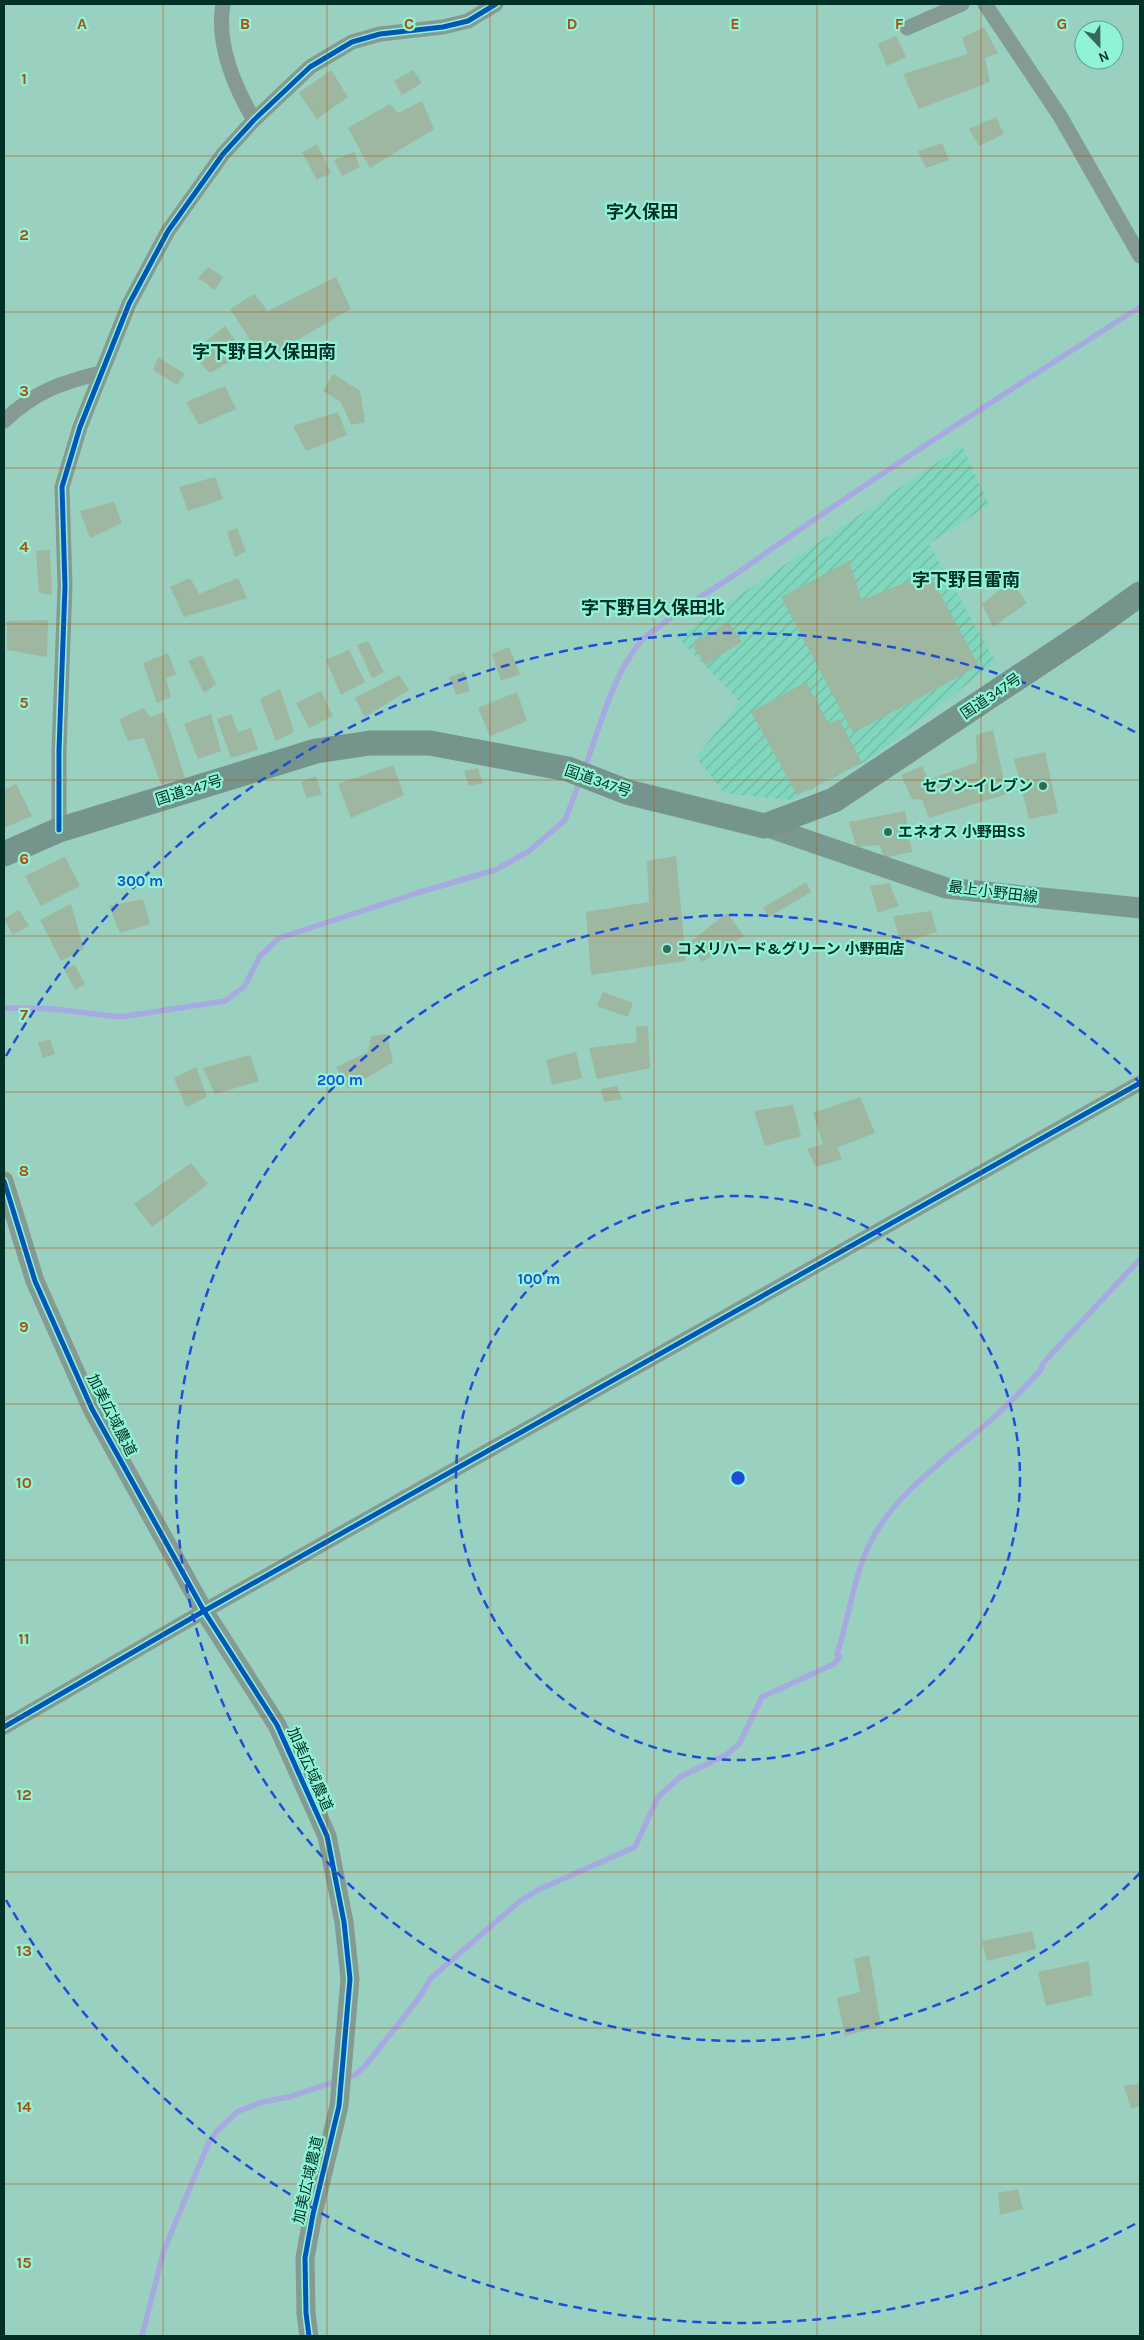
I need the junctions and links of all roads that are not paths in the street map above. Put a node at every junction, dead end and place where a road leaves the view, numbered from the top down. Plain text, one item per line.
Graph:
1 (223, 4) edge
2 (496, 4) edge
3 (962, 4) edge
4 (985, 4) edge
5 (907, 28) dead end
6 (254, 120) junction
7 (1140, 256) edge
8 (100, 373) junction
9 (4, 421) edge
10 (1140, 594) edge
11 (765, 826) junction
12 (59, 830) junction
13 (4, 854) edge
14 (1140, 908) edge
15 (1140, 1083) edge
16 (4, 1180) edge
17 (204, 1612) junction
18 (4, 1727) edge
19 (309, 2336) edge

1 - 6 street
2 - 6 street
3 - 5 street
4 - 7 street
6 - 8 street
8 - 9 street
8 - 12 street
10 - 11 highway, 国道347号
11 - 12 highway, 国道347号
11 - 14 main road, 最上小野田線
12 - 13 highway, 国道347号
15 - 17 street
16 - 17 street, 加美広域農道
17 - 18 street
17 - 19 street, 加美広域農道

